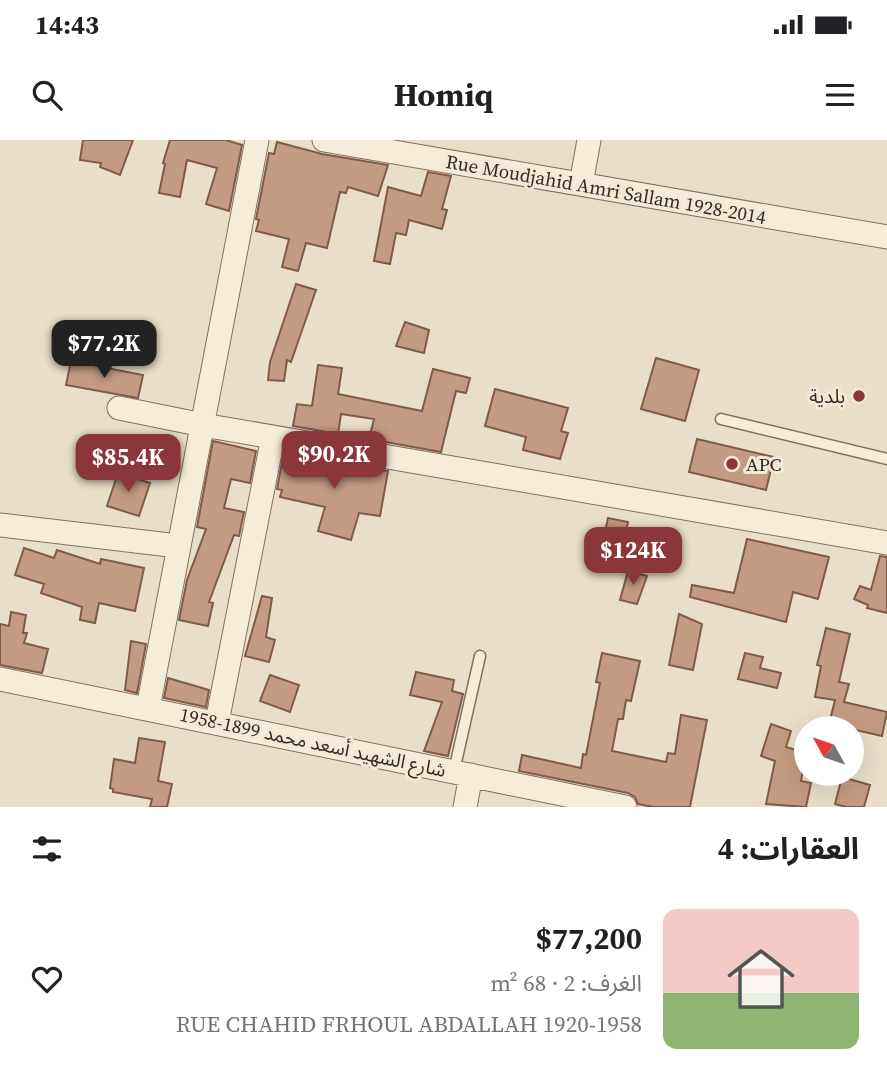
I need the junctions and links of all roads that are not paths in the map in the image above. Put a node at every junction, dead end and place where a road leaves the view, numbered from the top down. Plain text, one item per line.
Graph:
1 (257, 140) edge
2 (324, 140) edge
3 (589, 140) edge
4 (582, 184) junction
5 (887, 237) edge
6 (119, 408) dead end
7 (721, 419) dead end
8 (203, 425) junction
9 (273, 437) junction
10 (887, 459) edge
11 (0, 525) edge
12 (887, 543) edge
13 (178, 547) junction
14 (480, 656) dead end
15 (0, 679) edge
16 (148, 708) junction
17 (217, 722) junction
18 (462, 773) junction
19 (465, 807) edge
20 (625, 807) edge

1 - 8 street
2 - 4 street, Rue Moudjahid Amri Sallam 1928-2014
3 - 4 street
4 - 5 street, Rue Moudjahid Amri Sallam 1928-2014
6 - 8 street
7 - 10 lane
8 - 9 street
8 - 13 street
9 - 12 street
9 - 17 street
11 - 13 street
13 - 16 street
14 - 18 lane
15 - 16 street, شارع الشهيد أسعد محمد 1899-1958
16 - 17 street, شارع الشهيد أسعد محمد 1899-1958
17 - 18 street, شارع الشهيد أسعد محمد 1899-1958
18 - 19 street
18 - 20 street, شارع الشهيد أسعد محمد 1899-1958

